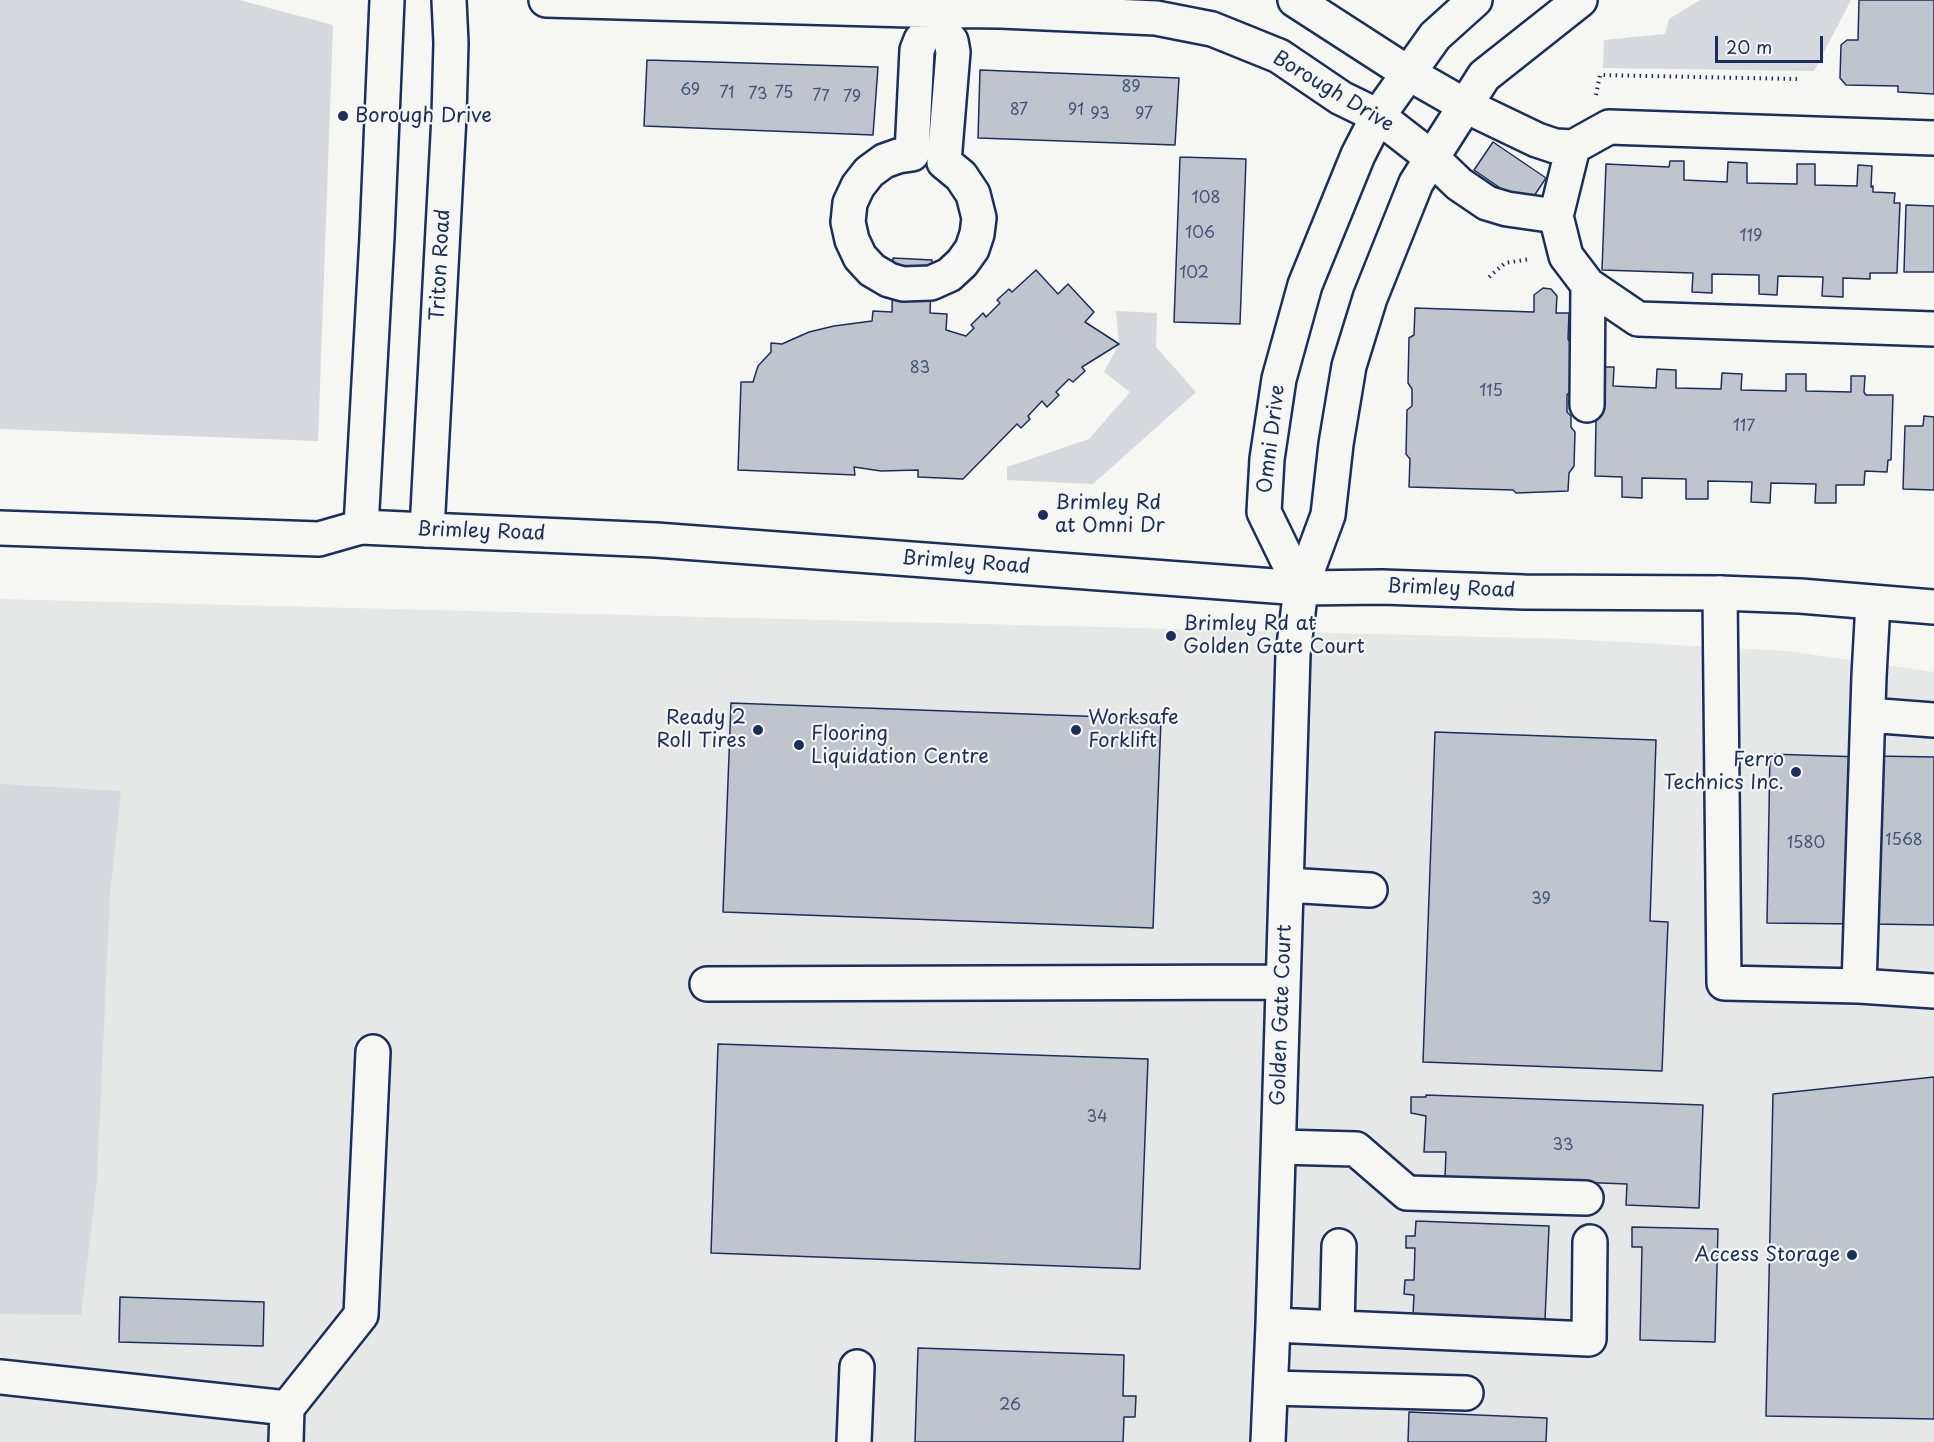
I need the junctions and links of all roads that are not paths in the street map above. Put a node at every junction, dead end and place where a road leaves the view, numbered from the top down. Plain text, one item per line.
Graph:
1 (387, 0) edge
2 (449, 0) edge
3 (546, 0) edge
4 (1294, 0) edge
5 (1475, 0) edge
6 (1580, 0) edge
7 (1156, 9) edge
8 (936, 11) edge
9 (1408, 73) junction
10 (1378, 116) junction
11 (1457, 116) junction
12 (1934, 138) edge
13 (1573, 147) junction
14 (1432, 158) junction
15 (1556, 216) junction
16 (1588, 285) junction
17 (1934, 329) edge
18 (1587, 405) dead end
19 (361, 527) junction
20 (0, 528) edge
21 (427, 530) junction
22 (1301, 588) junction
23 (1719, 593) junction
24 (1873, 603) junction
25 (1934, 608) edge
26 (1868, 715) junction
27 (1934, 720) edge
28 (1286, 885) junction
29 (1370, 890) dead end
30 (1283, 982) junction
31 (707, 984) dead end
32 (1859, 986) junction
33 (1934, 991) edge
34 (373, 1052) dead end
35 (1279, 1147) junction
36 (1586, 1198) dead end
37 (1590, 1242) dead end
38 (1339, 1246) dead end
39 (1274, 1325) junction
40 (1337, 1328) junction
41 (857, 1367) dead end
42 (0, 1377) edge
43 (1271, 1388) junction
44 (1466, 1393) dead end
45 (287, 1408) junction
46 (286, 1442) edge
47 (854, 1442) edge
48 (1268, 1442) edge

1 - 19 street
2 - 21 street, Triton Road
3 - 8 street, Borough Drive
4 - 9 street
5 - 9 street
6 - 11 street
7 - 8 street, Borough Drive
7 - 10 street, Borough Drive
8 - 8 street
9 - 10 street, Omni Drive
9 - 11 street
10 - 14 street, Borough Drive
10 - 22 street, Omni Drive
11 - 13 street
11 - 14 street
12 - 13 street
13 - 15 street
14 - 15 street, Borough Drive
14 - 22 street
15 - 16 street
16 - 17 street
16 - 18 street
19 - 20 street, Brimley Road
19 - 21 street, Brimley Road
21 - 22 street, Brimley Road
22 - 23 street, Brimley Road
22 - 28 street, Golden Gate Court
23 - 24 street, Brimley Road
23 - 32 street
24 - 25 street, Brimley Road
24 - 26 street
26 - 27 street
26 - 32 street
28 - 29 street
28 - 30 street, Golden Gate Court
30 - 31 street
30 - 35 street, Golden Gate Court
32 - 33 street
34 - 45 street
35 - 36 street
35 - 39 street, Golden Gate Court
37 - 40 street
38 - 40 street
39 - 40 street
39 - 43 street, Golden Gate Court
41 - 47 street
42 - 45 street
43 - 44 street
43 - 48 street, Golden Gate Court
45 - 46 street

